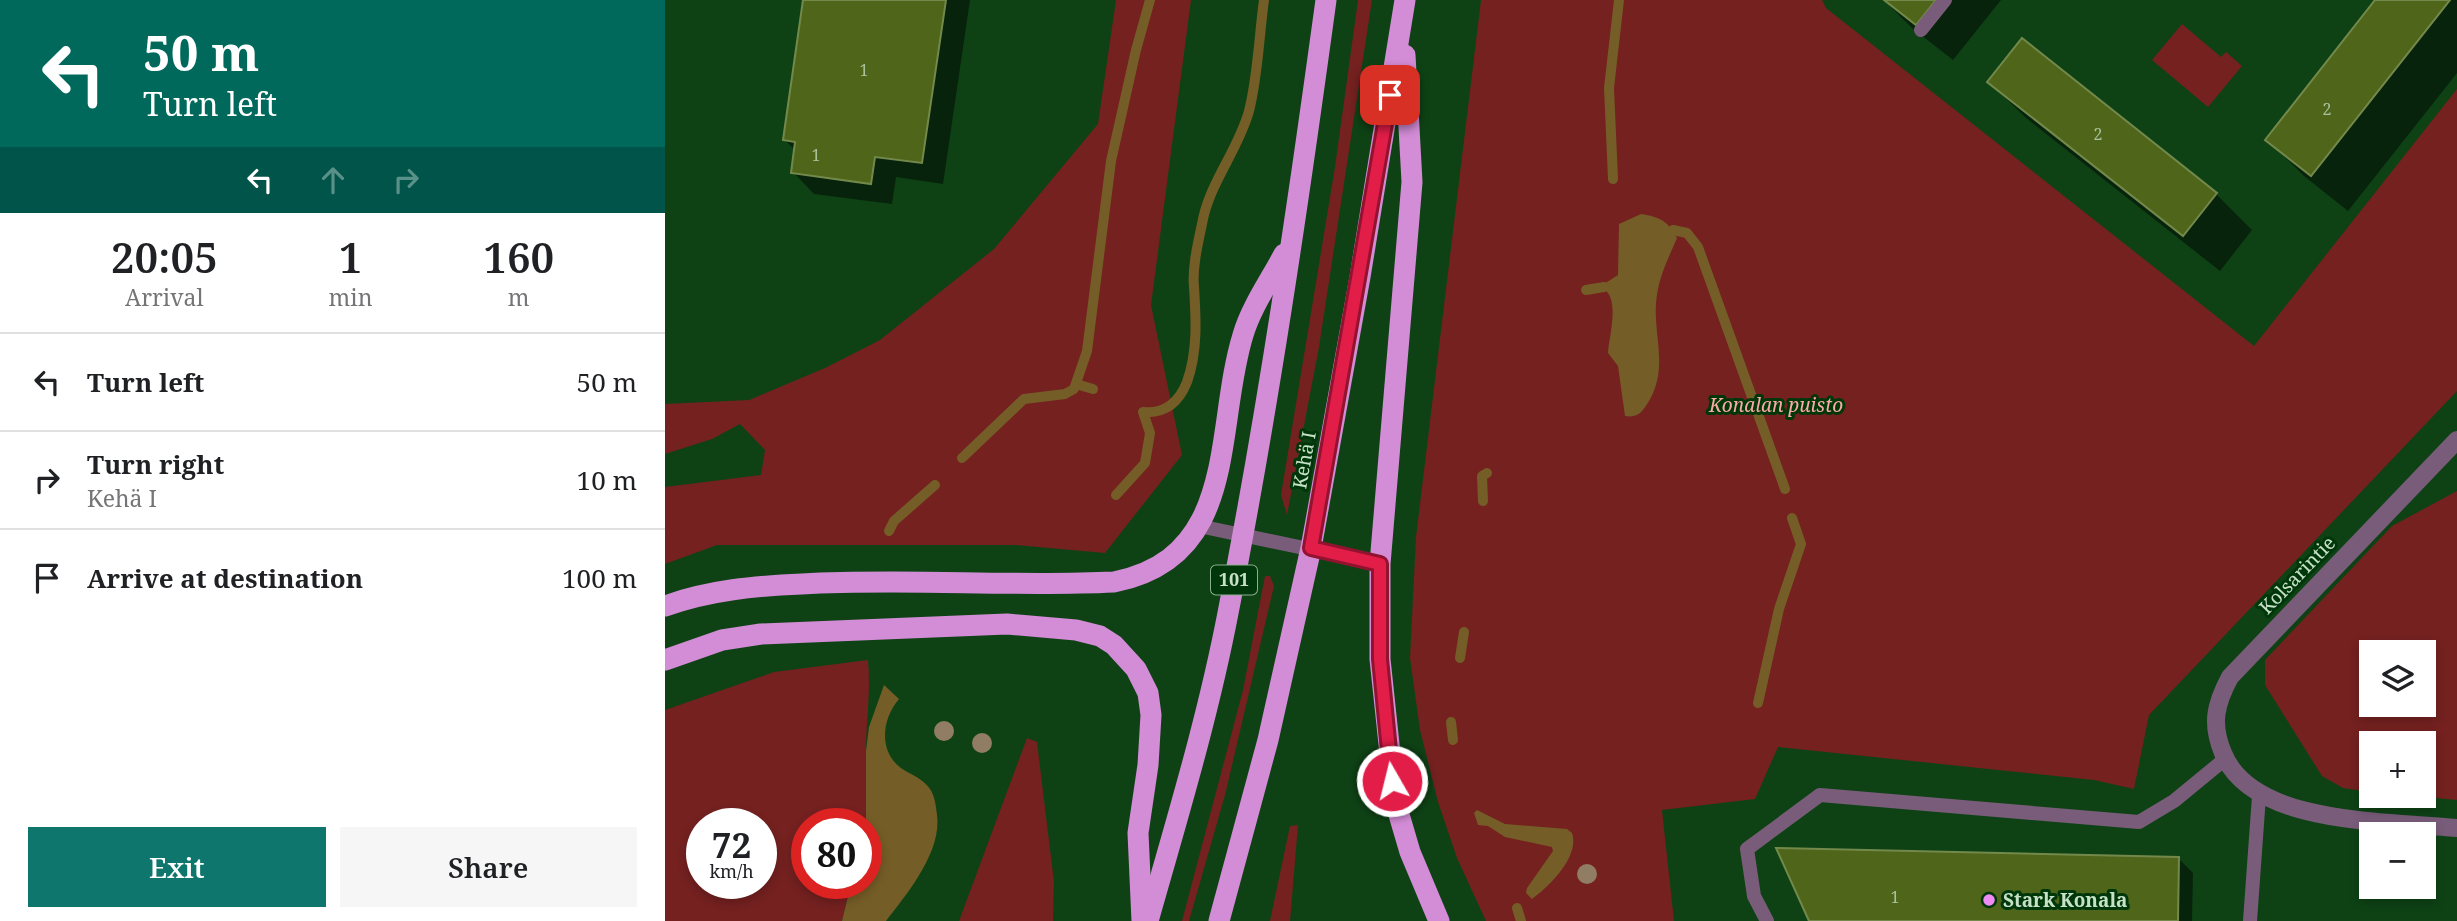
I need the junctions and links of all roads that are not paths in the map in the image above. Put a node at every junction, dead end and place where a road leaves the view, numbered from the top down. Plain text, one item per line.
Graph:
1 (1326, 0) edge
2 (1945, 0) edge
3 (1404, 9) edge
4 (1921, 30) dead end
5 (1294, 233) junction
6 (2457, 440) edge
7 (1199, 526) junction
8 (1242, 533) junction
9 (1311, 548) junction
10 (1380, 564) junction
11 (665, 606) edge
12 (665, 660) edge
13 (2225, 759) junction
14 (2259, 796) junction
15 (2457, 828) edge
16 (1142, 921) edge
17 (1148, 921) edge
18 (1219, 921) edge
19 (1439, 921) edge
20 (1767, 921) edge
21 (2250, 921) edge

1 - 5 highway, 101
2 - 4 lane
3 - 9 highway, Kehä I
3 - 10 highway
5 - 7 highway
5 - 8 highway, 101
6 - 13 street, Kolsarintie
7 - 8 lane
7 - 11 highway
8 - 9 lane
8 - 17 highway, 101
9 - 10 lane
9 - 18 highway, Kehä I
10 - 19 highway
12 - 16 highway
13 - 14 street
13 - 20 lane
14 - 15 street
14 - 21 lane

